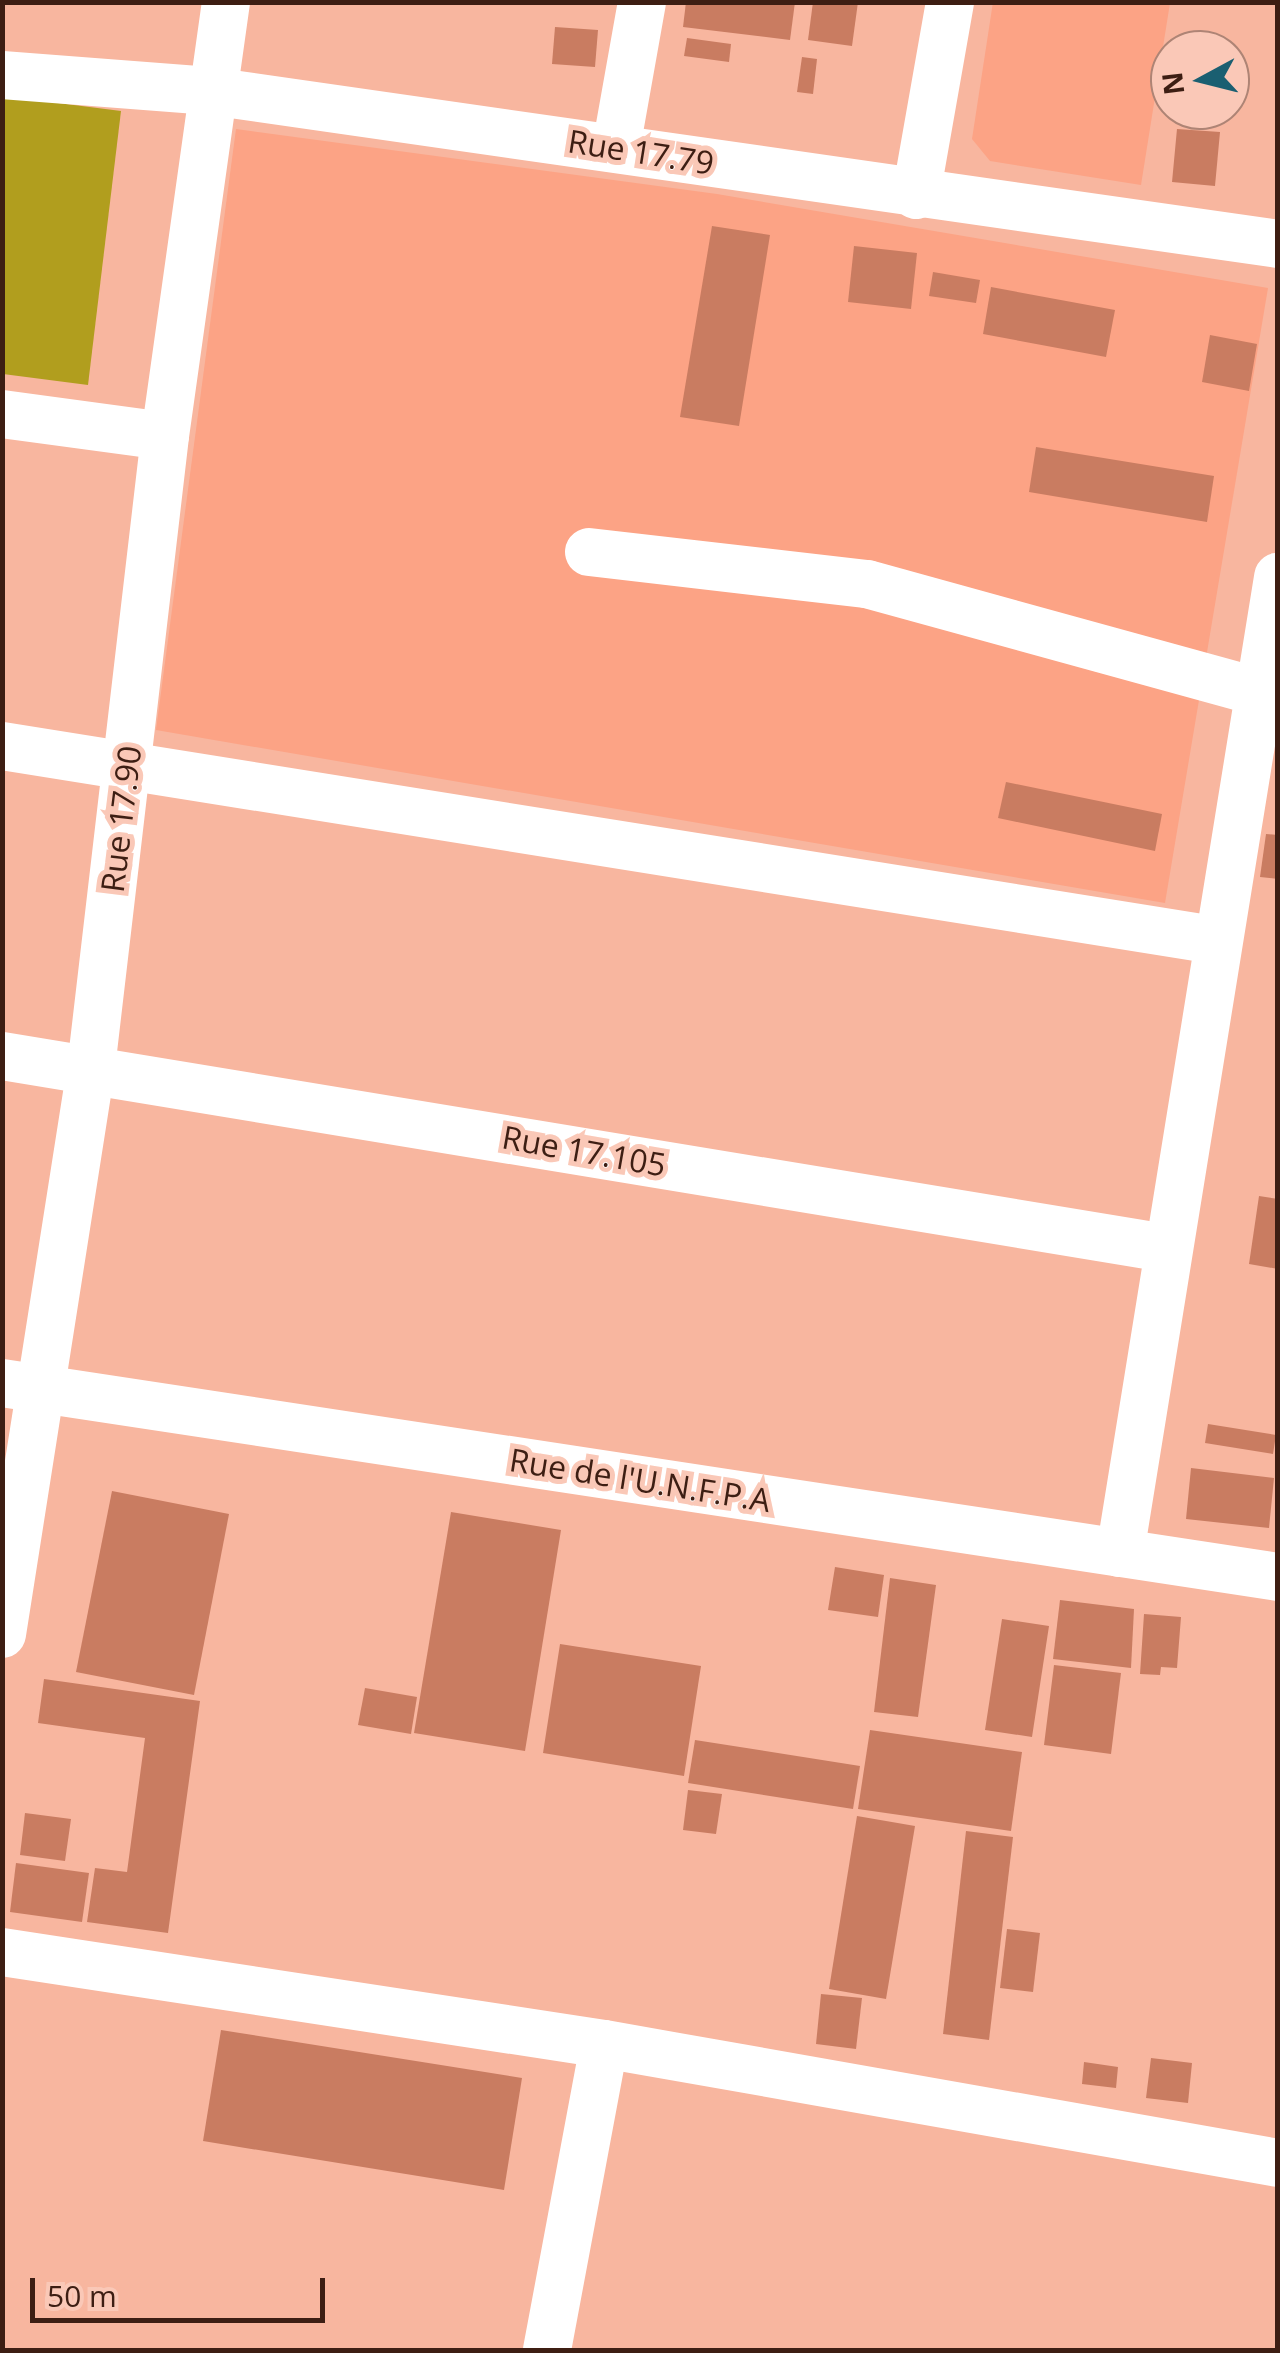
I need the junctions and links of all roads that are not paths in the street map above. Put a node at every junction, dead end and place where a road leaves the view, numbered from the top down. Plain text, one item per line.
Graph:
1 (226, 2) edge
2 (642, 2) edge
3 (950, 2) edge
4 (2, 75) edge
5 (210, 91) junction
6 (616, 148) junction
7 (916, 195) junction
8 (1278, 244) edge
9 (2, 414) edge
10 (165, 436) junction
11 (589, 552) dead end
12 (1278, 577) edge
13 (1259, 692) junction
14 (2, 746) edge
15 (128, 766) junction
16 (1214, 940) junction
17 (2, 1056) edge
18 (91, 1068) junction
19 (1165, 1248) junction
20 (22, 1386) edge
21 (1120, 1554) junction
22 (1278, 1577) edge
23 (2, 1634) edge
24 (2, 1952) edge
25 (604, 2044) junction
26 (1278, 2163) edge
27 (547, 2350) edge

1 - 5 street, Rue 17.90
2 - 6 street
3 - 7 street
4 - 5 street, Rue 17.79
5 - 6 street, Rue 17.79
5 - 10 street, Rue 17.90
6 - 7 street, Rue 17.79
7 - 8 street, Rue 17.79
9 - 10 street
10 - 15 street, Rue 17.90
11 - 13 street
12 - 13 street
13 - 16 street
14 - 15 street
15 - 16 street
15 - 18 street, Rue 17.90
16 - 19 street
17 - 18 street, Rue 17.105
18 - 19 street, Rue 17.105
18 - 20 street, Rue 17.90
19 - 21 street
20 - 21 street, Rue de l'U.N.F.P.A
20 - 23 street, Rue 17.90
21 - 22 street, Rue de l'U.N.F.P.A
24 - 25 street
25 - 26 street
25 - 27 street

